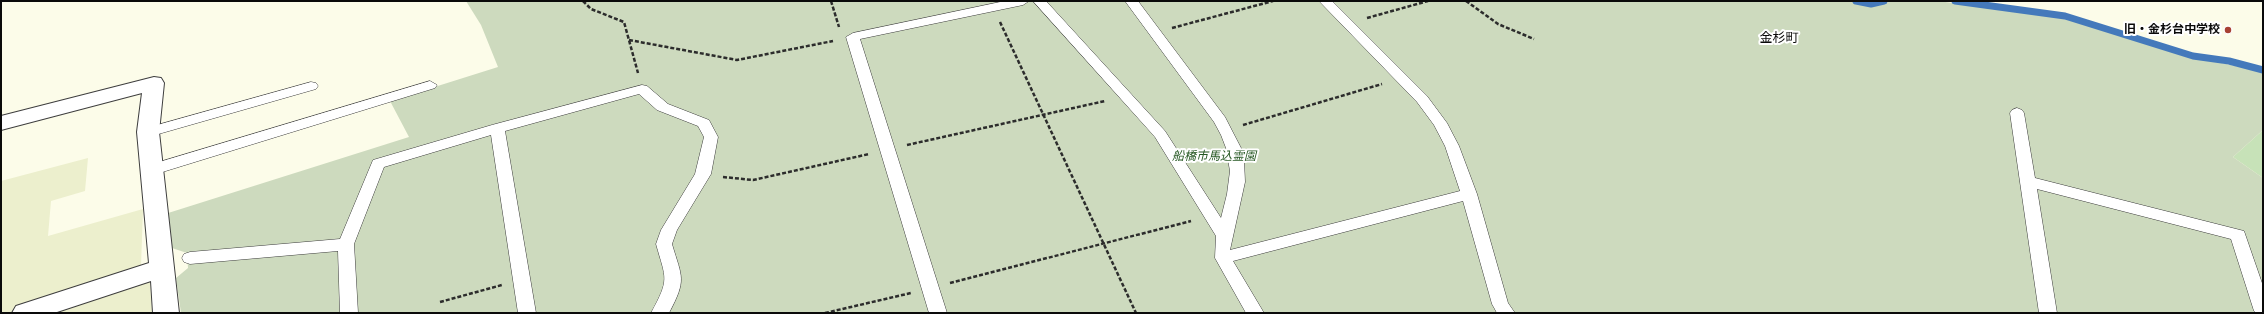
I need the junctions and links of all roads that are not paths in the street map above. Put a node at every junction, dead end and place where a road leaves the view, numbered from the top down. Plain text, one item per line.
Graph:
1 (1023, 1) edge
2 (1039, 1) edge
3 (1131, 1) edge
4 (1325, 1) edge
5 (430, 85) dead end
6 (311, 86) dead end
7 (2017, 112) dead end
8 (1, 123) edge
9 (497, 128) junction
10 (148, 132) junction
11 (151, 170) junction
12 (2028, 182) junction
13 (1469, 194) junction
14 (1224, 236) junction
15 (346, 244) junction
16 (190, 258) dead end
17 (1223, 258) junction
18 (161, 268) junction
19 (2263, 311) edge
20 (25, 313) edge
21 (166, 313) edge
22 (349, 313) edge
23 (527, 313) edge
24 (660, 313) edge
25 (938, 313) edge
26 (1254, 313) edge
27 (1506, 313) edge
28 (2048, 313) edge

1 - 25 lane
2 - 14 lane
3 - 14 lane
4 - 13 lane
5 - 11 lane
6 - 10 lane
7 - 12 lane
8 - 10 street
9 - 15 lane
9 - 23 lane
9 - 24 lane
10 - 11 street
11 - 18 street
12 - 19 lane
12 - 28 lane
13 - 17 lane
13 - 27 lane
14 - 17 lane
15 - 16 lane
15 - 22 lane
17 - 26 lane
18 - 20 street
18 - 21 street

